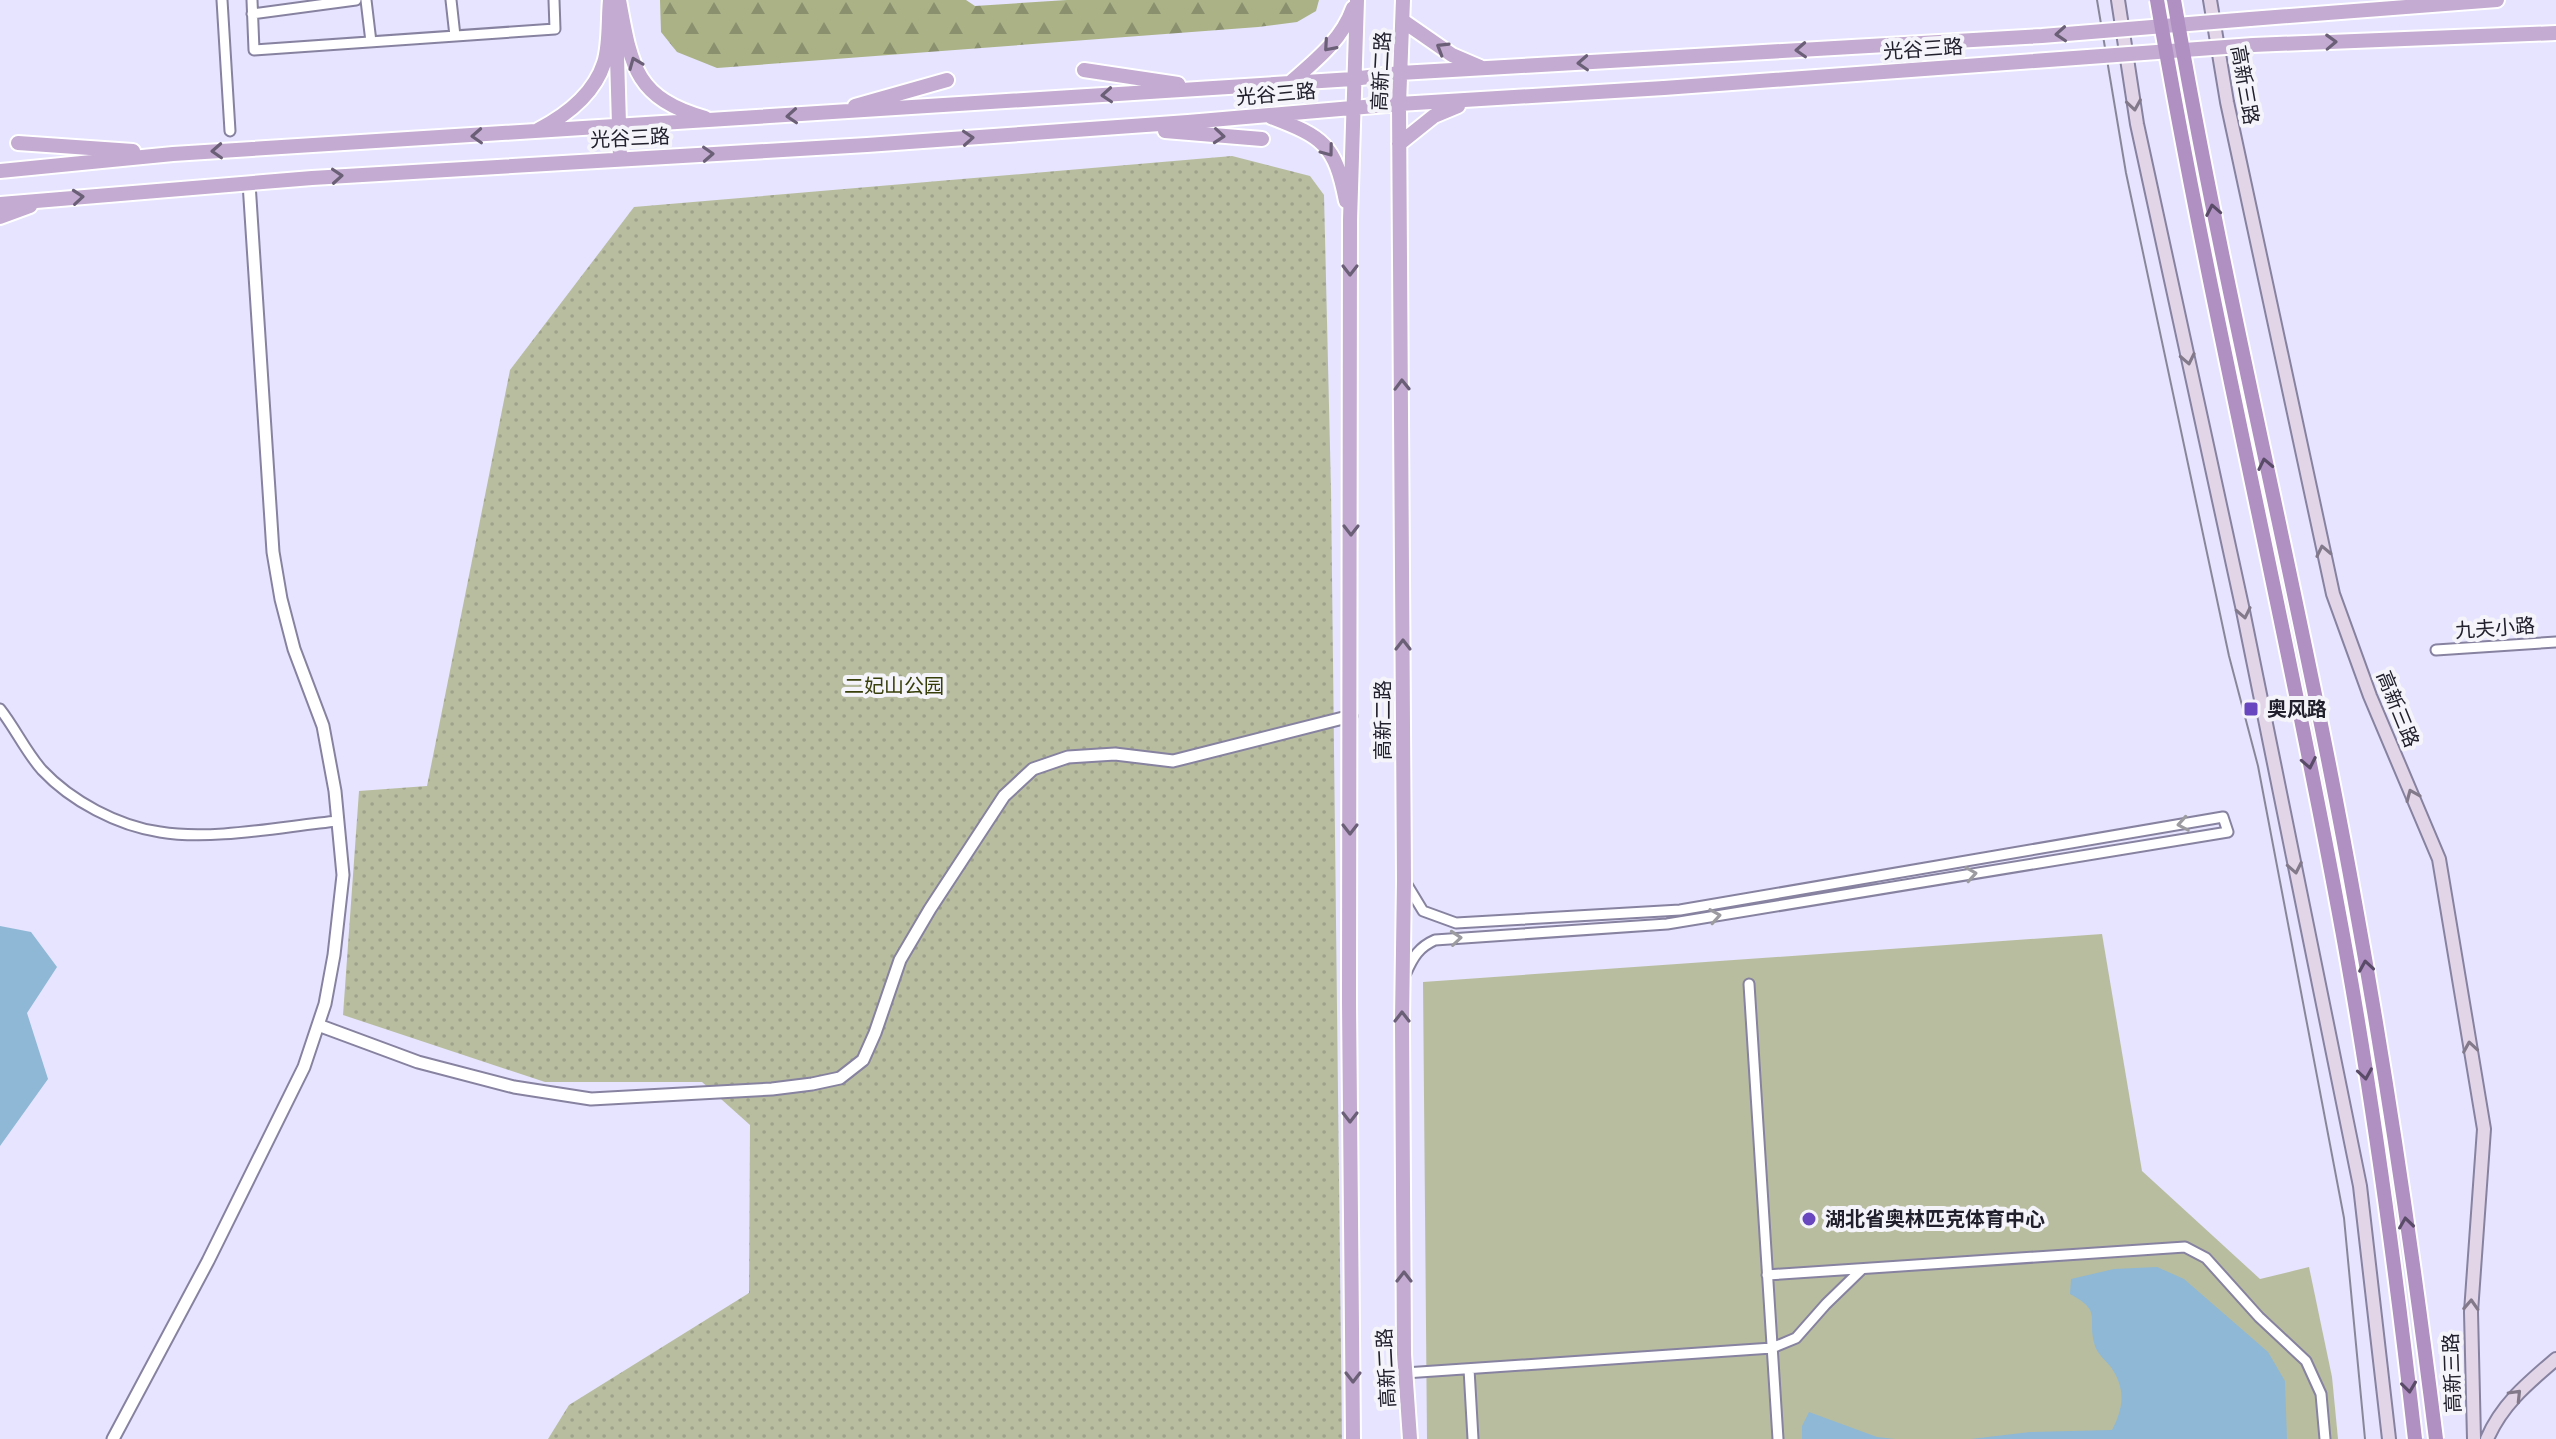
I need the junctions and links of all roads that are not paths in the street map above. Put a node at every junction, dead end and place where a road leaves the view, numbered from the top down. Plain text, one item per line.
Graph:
1 (222, 0) edge
2 (252, 0) edge
3 (356, 0) edge
4 (366, 0) edge
5 (451, 0) edge
6 (554, 0) edge
7 (615, 0) edge
8 (1356, 0) edge
9 (1403, 0) edge
10 (2118, 0) edge
11 (2157, 0) edge
12 (2174, 0) edge
13 (2210, 0) edge
14 (2497, 0) edge
15 (252, 14) junction
16 (1403, 21) junction
17 (2556, 33) edge
18 (455, 36) junction
19 (371, 42) junction
20 (1484, 68) junction
21 (1084, 70) dead end
22 (1400, 73) junction
23 (1353, 79) junction
24 (947, 80) dead end
25 (1291, 82) junction
26 (1206, 88) junction
27 (1468, 101) junction
28 (1399, 104) junction
29 (1354, 108) junction
30 (827, 114) junction
31 (1266, 115) junction
32 (717, 121) junction
33 (619, 127) junction
34 (1121, 127) junction
35 (230, 131) dead end
36 (531, 133) junction
37 (1262, 139) dead end
38 (18, 143) dead end
39 (1399, 144) junction
40 (173, 154) junction
41 (620, 158) junction
42 (0, 171) edge
43 (249, 183) junction
44 (49, 199) junction
45 (0, 204) edge
46 (0, 217) edge
47 (1350, 220) junction
48 (2556, 642) edge
49 (2436, 650) dead end
50 (0, 709) edge
51 (1351, 716) junction
52 (338, 821) junction
53 (1404, 881) junction
54 (1402, 984) junction
55 (1749, 984) dead end
56 (318, 1025) junction
57 (1861, 1270) junction
58 (1767, 1275) junction
59 (1772, 1348) junction
60 (2556, 1359) edge
61 (1469, 1369) junction
62 (1405, 1373) junction
63 (113, 1439) edge
64 (1353, 1439) edge
65 (1410, 1439) edge
66 (1473, 1439) edge
67 (1778, 1439) edge
68 (2325, 1439) edge
69 (2389, 1439) edge
70 (2415, 1439) edge
71 (2436, 1439) edge
72 (2474, 1439) edge
73 (2487, 1439) edge

1 - 35 street
2 - 15 street
3 - 15 street
4 - 19 street
5 - 18 street
6 - 18 street
32 -> 7 main road
7 - 33 main road
7 - 36 main road
8 - 23 main road, 高新二路
8 -> 25 main road
9 - 16 main road, 高新二路
10 -> 69 main road
11 -> 70 highway, 高新三路, bridge
71 -> 12 highway, 高新三路, bridge
72 -> 13 main road, 高新三路
14 -> 20 main road, 光谷三路, bridge
15 - 19 street
20 -> 16 main road
16 - 22 main road, 高新二路
27 -> 17 main road, 光谷三路, bridge
18 - 19 street
20 - 22 main road, 光谷三路
21 - 26 main road
22 - 23 main road, 光谷三路
22 - 28 main road, 高新二路
23 - 25 main road, 光谷三路
23 - 29 main road, 高新二路
24 - 30 main road
25 - 26 main road, 光谷三路
26 -> 30 main road, 光谷三路
27 - 28 main road, 光谷三路
27 - 39 main road
28 - 29 main road, 光谷三路
28 - 39 main road, 高新二路
29 - 31 main road, 光谷三路
29 - 47 main road, 高新二路
30 -> 32 main road, 光谷三路
31 - 34 main road, 光谷三路
31 -> 47 main road
32 - 33 main road, 光谷三路
33 - 36 main road, 光谷三路
33 - 41 main road
34 -> 37 main road
41 -> 34 main road, 光谷三路
36 -> 40 main road, 光谷三路
38 - 40 main road
53 -> 39 main road, 高新二路
40 - 42 main road, 光谷三路
43 -> 41 main road, 光谷三路
44 -> 43 main road, 光谷三路
43 - 52 street
44 - 45 main road, 光谷三路
44 - 46 main road
47 -> 51 main road, 高新二路
48 - 49 street, 九夫小路
50 - 52 street
51 - 56 street
51 -> 64 main road, 高新二路
52 - 56 street
53 - 54 main road, 高新二路
54 -> 53 street
62 -> 54 main road, 高新二路
55 - 58 street
56 - 63 street
57 - 58 street
57 - 59 street
57 - 68 street
58 - 59 street
59 - 61 street
59 - 67 street
73 -> 60 main road
61 - 62 street
61 - 66 street
62 - 65 main road, 高新二路

